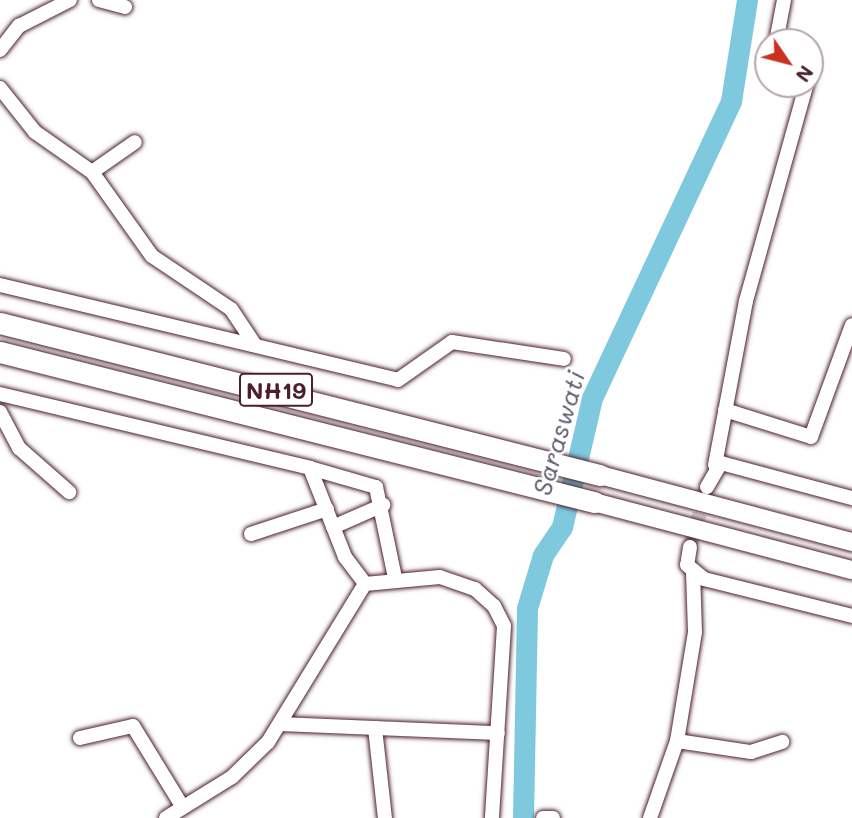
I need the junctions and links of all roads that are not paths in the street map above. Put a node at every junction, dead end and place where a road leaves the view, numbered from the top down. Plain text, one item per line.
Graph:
1 (70, 0) edge
2 (99, 0) edge
3 (784, 0) edge
4 (125, 7) dead end
5 (779, 28) edge
6 (0, 50) edge
7 (0, 88) edge
8 (803, 98) edge
9 (135, 142) dead end
10 (92, 172) junction
11 (0, 285) edge
12 (0, 323) edge
13 (852, 325) edge
14 (255, 345) junction
15 (0, 352) edge
16 (565, 359) dead end
17 (0, 394) edge
18 (725, 410) junction
19 (0, 412) edge
20 (715, 465) junction
21 (310, 468) junction
22 (600, 475) joint
23 (707, 487) tunnel mouth
24 (69, 492) dead end
25 (852, 498) edge
26 (594, 502) joint
27 (383, 505) junction
28 (327, 509) junction
29 (333, 527) junction
30 (251, 534) dead end
31 (852, 542) edge
32 (690, 547) tunnel mouth
33 (852, 570) edge
34 (693, 573) junction
35 (395, 578) junction
36 (365, 584) junction
37 (852, 616) edge
38 (280, 724) junction
39 (375, 728) junction
40 (498, 733) junction
41 (80, 738) dead end
42 (677, 741) junction
43 (782, 742) dead end
44 (182, 806) junction
45 (166, 818) edge
46 (384, 818) edge
47 (492, 818) edge
48 (545, 818) edge
49 (553, 818) edge
50 (650, 818) edge

1 - 6 street
2 - 4 street
3 - 5 street
7 - 10 street
8 - 18 street
9 - 10 street
10 - 14 street
11 - 14 street
12 - 22 highway, NH19
13 - 18 street
14 - 16 street
15 - 26 highway, NH19
17 - 21 street
18 - 20 street
19 - 24 street
20 - 23 street
20 - 25 street
21 - 27 street
21 - 28 street
22 - 31 main road, NH19
26 - 33 main road, NH19
27 - 29 street
27 - 35 street
28 - 29 street
28 - 30 street
29 - 36 street
32 - 34 street
34 - 37 street
34 - 42 street
35 - 36 street
35 - 40 street
36 - 38 street
38 - 39 street
38 - 44 street
39 - 40 street
39 - 46 street
40 - 47 street
41 - 44 street
42 - 43 street
42 - 50 street
44 - 45 street
48 - 49 street

